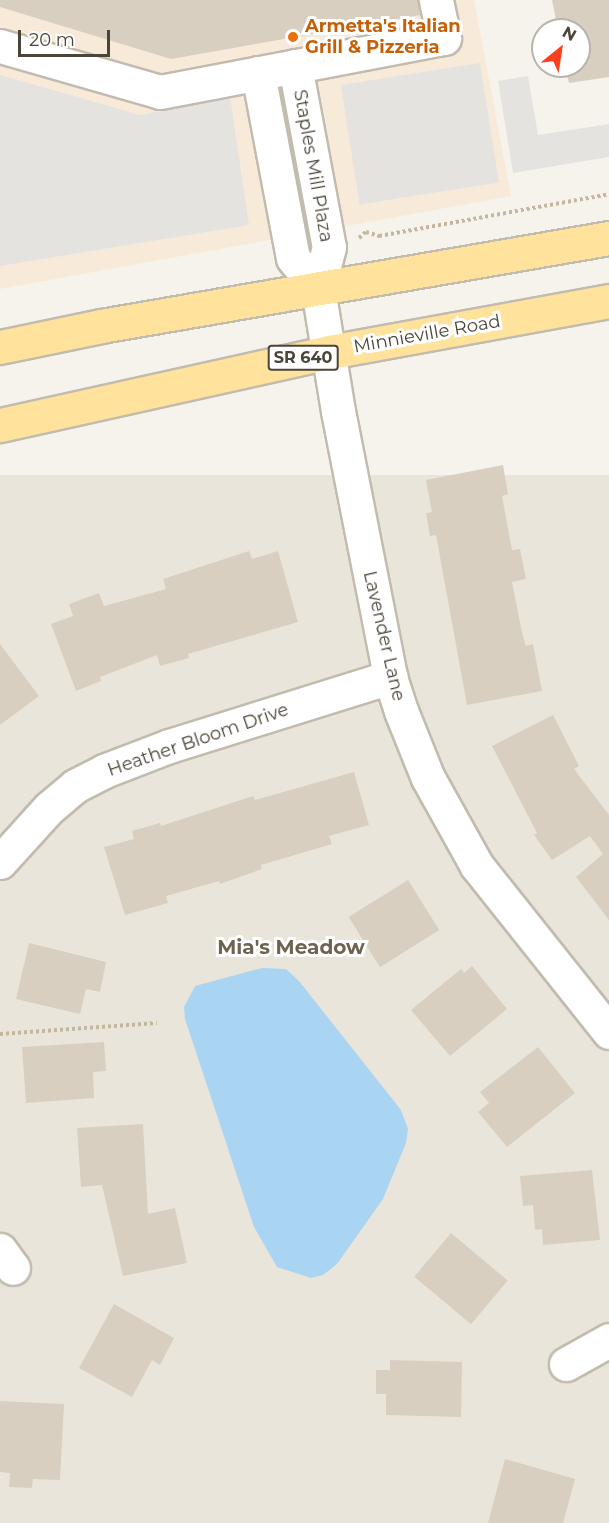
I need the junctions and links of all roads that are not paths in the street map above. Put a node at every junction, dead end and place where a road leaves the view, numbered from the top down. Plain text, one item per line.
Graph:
1 (436, 0) edge
2 (0, 46) edge
3 (295, 66) junction
4 (258, 73) junction
5 (609, 238) edge
6 (318, 289) junction
7 (609, 301) edge
8 (0, 347) edge
9 (329, 352) junction
10 (0, 425) edge
11 (390, 677) junction
12 (0, 862) edge
13 (609, 1032) edge
14 (609, 1340) edge
15 (566, 1364) dead end

1 - 3 street, Staples Mill Plaza
2 - 4 street, Staples Mill Plaza
3 - 4 street, Staples Mill Plaza
3 - 6 street, Staples Mill Plaza
4 - 6 street, Staples Mill Plaza
5 - 6 main road
6 - 8 main road
6 - 9 street, Lavender Lane
7 - 9 main road, Minnieville Road / SR 640
9 - 10 main road, Minnieville Road / SR 640
9 - 11 street, Lavender Lane
11 - 12 street, Heather Bloom Drive
11 - 13 street, Lavender Lane
14 - 15 street

